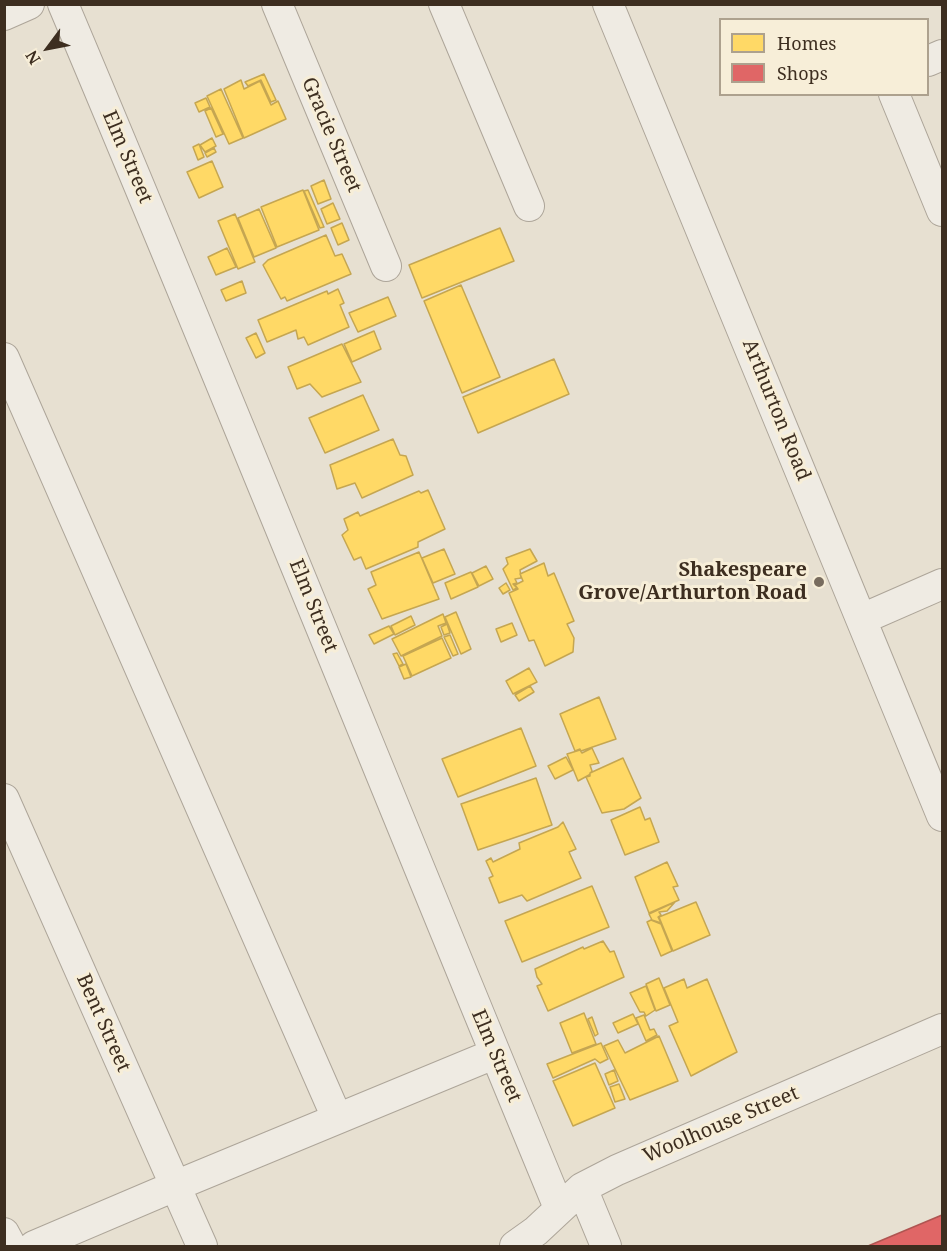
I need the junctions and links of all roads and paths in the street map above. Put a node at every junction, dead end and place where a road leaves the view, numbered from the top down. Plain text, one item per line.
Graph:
1 (29, 4) edge
2 (63, 4) edge
3 (277, 4) edge
4 (444, 4) edge
5 (608, 4) edge
6 (4, 15) edge
7 (895, 96) edge
8 (529, 206) dead end
9 (942, 211) edge
10 (386, 266) dead end
11 (4, 358) edge
12 (942, 584) edge
13 (862, 619) junction
14 (4, 799) edge
15 (942, 816) edge
16 (942, 1029) edge
17 (494, 1054) junction
18 (337, 1118) junction
19 (175, 1186) junction
20 (582, 1188) junction
21 (560, 1208) junction
22 (4, 1233) edge
23 (10, 1246) edge
24 (34, 1246) edge
25 (202, 1246) edge
26 (515, 1246) edge
27 (606, 1246) edge

1 - 6 street
2 - 17 street, Elm Street
3 - 10 street, Gracie Street
4 - 8 street
5 - 13 street, Arthurton Road
7 - 9 street
11 - 18 street
12 - 13 street
13 - 15 street, Arthurton Road
14 - 19 street, Bent Street
16 - 20 street, Woolhouse Street
17 - 18 street
17 - 21 street, Elm Street
18 - 19 street
19 - 24 street
19 - 25 street, Bent Street
20 - 21 street, Woolhouse Street
20 - 27 street
21 - 26 street, Woolhouse Street
22 - 23 street

